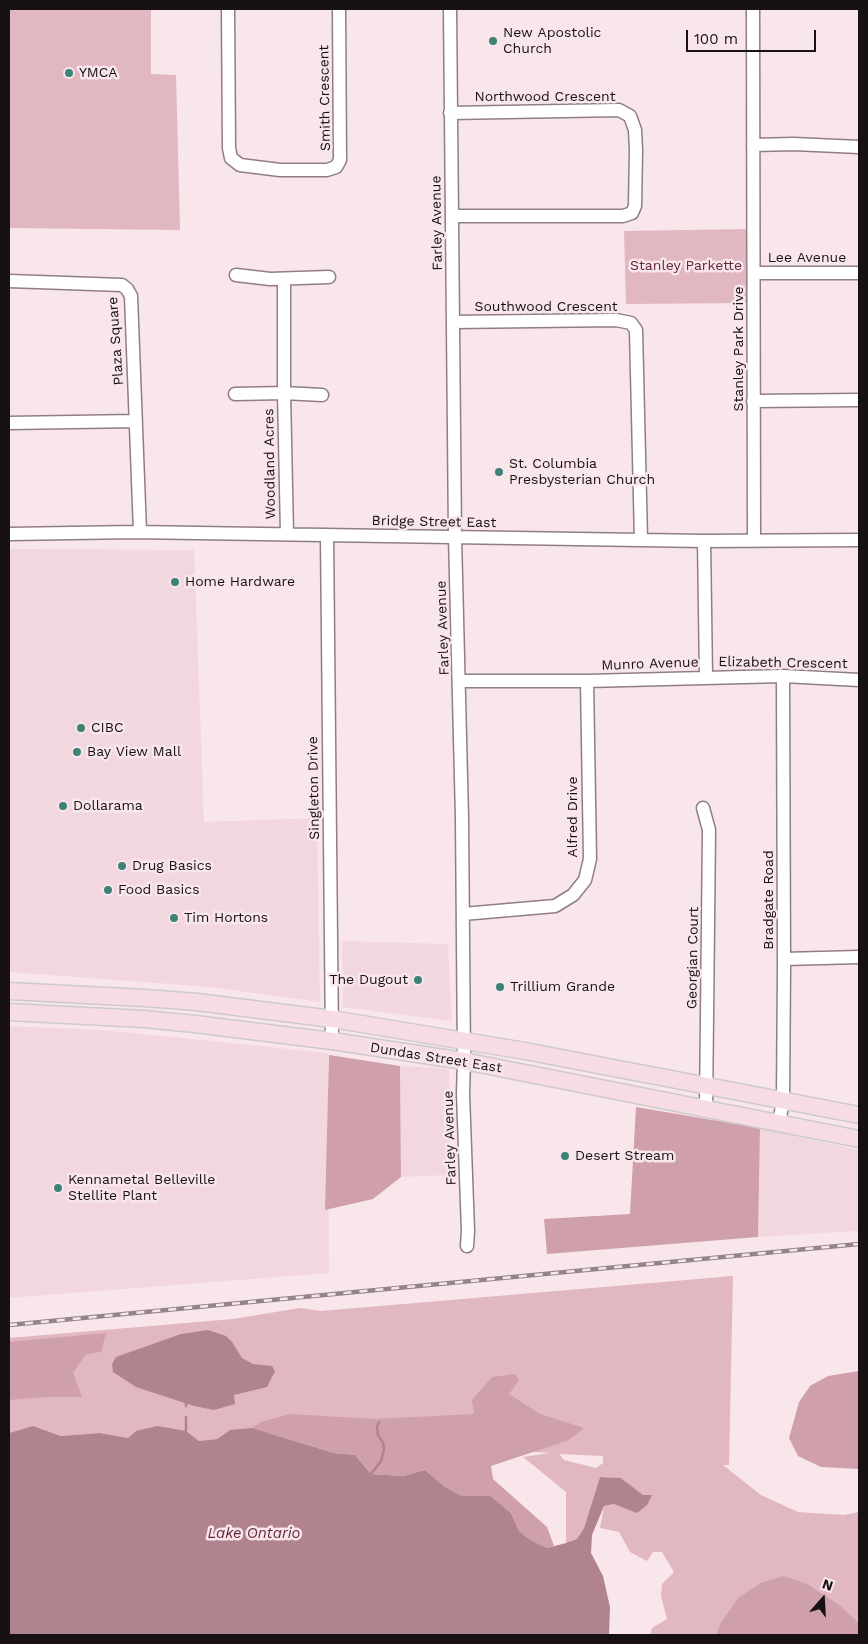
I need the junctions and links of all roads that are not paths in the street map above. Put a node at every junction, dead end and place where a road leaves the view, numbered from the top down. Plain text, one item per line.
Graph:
1 (228, 9) edge
2 (339, 9) edge
3 (450, 9) edge
4 (753, 9) edge
5 (450, 113) junction
6 (753, 145) junction
7 (859, 147) edge
8 (452, 216) junction
9 (754, 273) junction
10 (859, 273) edge
11 (236, 275) dead end
12 (329, 277) dead end
13 (284, 279) junction
14 (9, 280) edge
15 (453, 322) junction
16 (284, 393) junction
17 (235, 394) dead end
18 (322, 395) dead end
19 (859, 400) edge
20 (753, 401) junction
21 (136, 421) junction
22 (9, 422) edge
23 (140, 532) junction
24 (9, 534) edge
25 (287, 534) junction
26 (327, 535) junction
27 (455, 537) junction
28 (641, 540) junction
29 (754, 540) junction
30 (859, 540) edge
31 (704, 541) junction
32 (783, 676) junction
33 (706, 677) junction
34 (859, 680) edge
35 (459, 681) junction
36 (587, 681) junction
37 (703, 808) dead end
38 (463, 914) junction
39 (859, 957) edge
40 (784, 958) junction
41 (9, 991) edge
42 (9, 1012) edge
43 (332, 1020) junction
44 (464, 1040) junction
45 (332, 1041) junction
46 (525, 1051) junction
47 (464, 1061) junction
48 (522, 1072) junction
49 (707, 1085) junction
50 (783, 1101) junction
51 (706, 1109) junction
52 (859, 1115) edge
53 (779, 1123) junction
54 (859, 1139) edge
55 (466, 1246) dead end

1 - 2 street, Smith Crescent
3 - 5 street, Farley Avenue
4 - 6 street, Stanley Park Drive
5 - 8 street, Farley Avenue
5 - 8 street, Northwood Crescent
6 - 7 street
6 - 9 street, Stanley Park Drive
8 - 15 street, Farley Avenue
9 - 10 street, Lee Avenue
9 - 20 street, Stanley Park Drive
11 - 13 street
12 - 13 street
13 - 16 street, Woodland Acres
14 - 21 street, Plaza Square
15 - 27 street, Farley Avenue
15 - 28 street, Southwood Crescent
16 - 17 street, Woodland Acres
16 - 18 street, Woodland Acres
16 - 25 street, Woodland Acres
19 - 20 street
20 - 29 street, Stanley Park Drive
21 - 22 street
21 - 23 street, Plaza Square
23 - 24 street, Bridge Street East
23 - 25 street, Bridge Street East
25 - 26 street, Bridge Street East
26 - 27 street, Bridge Street East
26 - 43 street, Singleton Drive
27 - 28 street, Bridge Street East
27 - 35 street, Farley Avenue
28 - 31 street, Bridge Street East
29 - 30 street, Bridge Street East
29 - 31 street, Bridge Street East
31 - 33 street, Munro Avenue
32 - 33 street, Elizabeth Crescent
32 - 34 street, Elizabeth Crescent
32 - 40 street, Bradgate Road
33 - 36 street, Munro Avenue
35 - 36 street, Munro Avenue
35 - 38 street, Farley Avenue
36 - 38 street, Alfred Drive
37 - 49 street, Georgian Court
38 - 44 street, Farley Avenue
39 - 40 street
40 - 50 street, Bradgate Road
41 - 43 main road, Dundas Street East
42 - 45 main road, Dundas Street East
43 - 44 main road, Dundas Street East
43 - 45 street, Singleton Drive
44 - 46 main road, Dundas Street East
44 - 47 street, Farley Avenue
45 - 47 main road, Dundas Street East
46 - 48 main road
46 - 49 main road, Dundas Street East
47 - 48 main road, Dundas Street East
47 - 55 street, Farley Avenue
48 - 51 main road, Dundas Street East
49 - 50 main road, Dundas Street East
49 - 51 street, Georgian Court
50 - 52 main road, Dundas Street East
50 - 53 street, Bradgate Road
51 - 53 main road, Dundas Street East
53 - 54 main road, Dundas Street East

